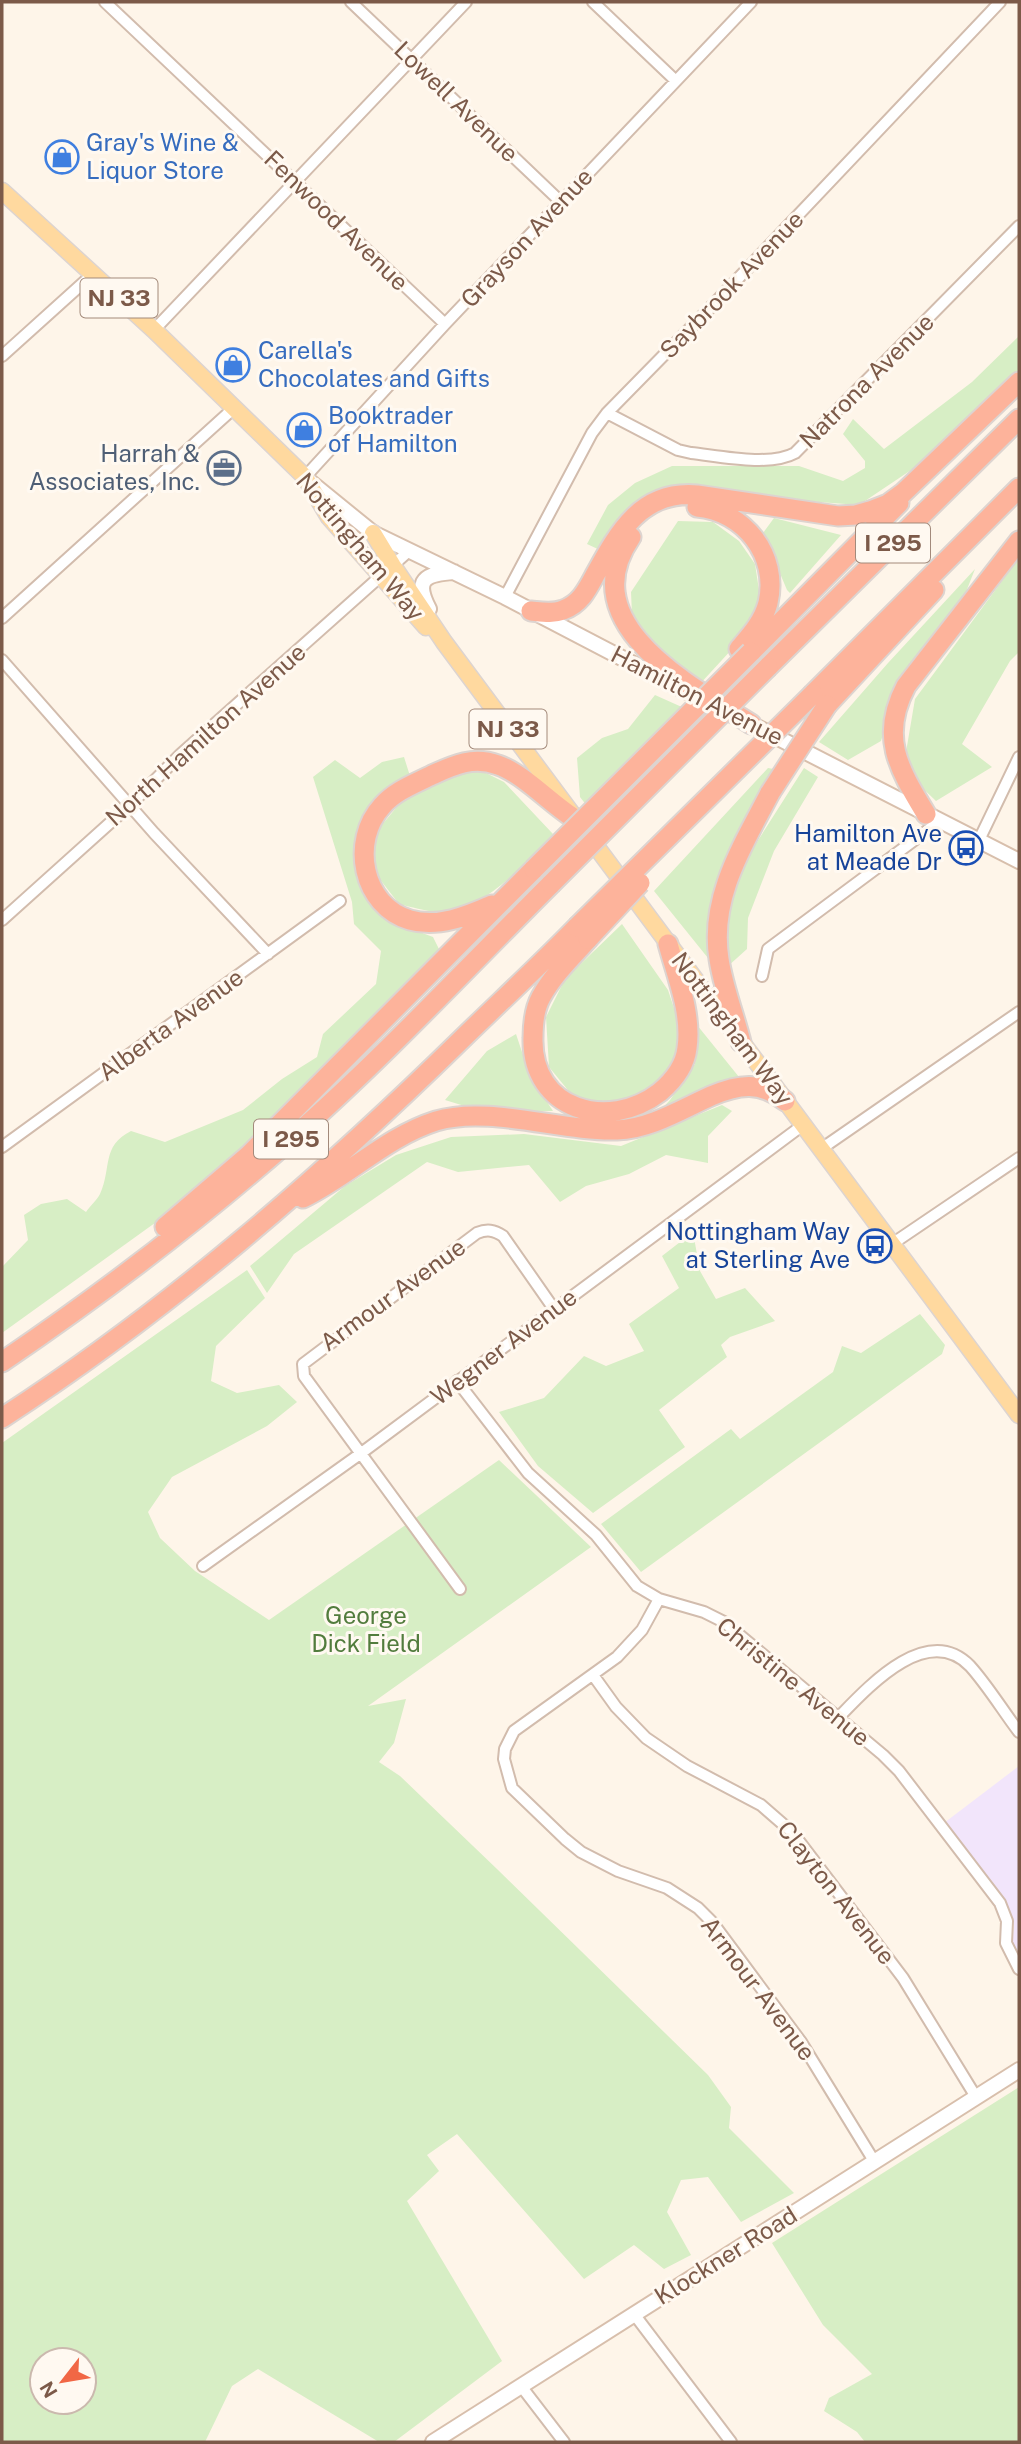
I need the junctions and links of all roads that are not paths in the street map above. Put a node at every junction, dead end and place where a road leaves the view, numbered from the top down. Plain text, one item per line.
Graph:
1 (105, 2) edge
2 (351, 2) edge
3 (466, 2) edge
4 (593, 2) edge
5 (751, 2) edge
6 (1000, 2) edge
7 (411, 60) junction
8 (676, 81) junction
9 (295, 182) junction
10 (2, 191) edge
11 (561, 202) junction
12 (1019, 226) edge
13 (93, 274) junction
14 (445, 324) junction
15 (154, 330) junction
16 (2, 356) edge
17 (1019, 382) edge
18 (234, 408) junction
19 (607, 413) junction
20 (1019, 419) edge
21 (948, 451) junction
22 (305, 477) junction
23 (1019, 488) edge
24 (1019, 498) edge
25 (373, 533) junction
26 (1019, 541) edge
27 (410, 550) junction
28 (387, 572) junction
29 (454, 572) junction
30 (505, 597) junction
31 (531, 611) junction
32 (2, 618) edge
33 (444, 642) junction
34 (745, 651) junction
35 (2, 660) edge
36 (820, 699) junction
37 (751, 724) junction
38 (1019, 757) edge
39 (131, 804) junction
40 (572, 817) junction
41 (933, 817) junction
42 (979, 841) junction
43 (1019, 861) edge
44 (506, 898) junction
45 (340, 901) dead end
46 (2, 920) edge
47 (583, 933) junction
48 (668, 944) junction
49 (268, 954) junction
50 (762, 975) dead end
51 (1019, 1012) edge
52 (741, 1042) junction
53 (785, 1101) junction
54 (803, 1125) junction
55 (2, 1147) edge
56 (821, 1149) junction
57 (1019, 1158) edge
58 (280, 1209) junction
59 (892, 1244) junction
60 (554, 1309) junction
61 (43, 1334) junction
62 (2, 1362) edge
63 (457, 1381) junction
64 (1019, 1415) edge
65 (2, 1418) edge
66 (360, 1454) junction
67 (203, 1566) dead end
68 (460, 1589) dead end
69 (659, 1599) junction
70 (593, 1675) junction
71 (838, 1717) junction
72 (1019, 1732) edge
73 (1019, 1969) edge
74 (1019, 2070) edge
75 (975, 2097) junction
76 (873, 2161) junction
77 (634, 2314) junction
78 (521, 2386) junction
79 (433, 2442) edge
80 (564, 2442) edge
81 (731, 2442) edge

1 - 9 street, Fenwood Avenue
2 - 7 street, Lowell Avenue
3 - 7 street
4 - 8 street
5 - 8 street, Grayson Avenue
6 - 19 street, Saybrook Avenue
7 - 9 street
7 - 11 street, Lowell Avenue
8 - 11 street, Grayson Avenue
9 - 14 street, Fenwood Avenue
9 - 15 street
10 - 13 main road, Nottingham Way / NJ 33
11 - 14 street, Grayson Avenue
12 - 19 street, Natrona Avenue
13 - 15 main road, Nottingham Way / NJ 33
13 - 16 street
14 - 22 street, Grayson Avenue
15 - 18 main road, Nottingham Way / NJ 33
17 - 21 highway
18 - 22 main road, Nottingham Way / NJ 33
18 - 32 street
19 - 30 street, Saybrook Avenue
20 - 61 highway, I 295, bridge
21 - 31 highway
21 - 34 highway
22 - 25 main road, Hamilton Avenue
22 - 28 main road, Nottingham Way / NJ 33
23 - 36 highway, I 295
24 - 36 highway
25 - 27 main road, Hamilton Avenue
25 - 28 main road, Nottingham Way / NJ 33
26 - 41 highway
27 - 28 street, North Hamilton Avenue
27 - 29 main road, Hamilton Avenue
28 - 33 main road, Nottingham Way / NJ 33
28 - 39 street, North Hamilton Avenue
29 - 30 main road, Hamilton Avenue
29 - 33 main road
30 - 31 main road, Hamilton Avenue
31 - 37 main road, Hamilton Avenue
33 - 40 main road, Nottingham Way / NJ 33
34 - 37 highway
34 - 44 highway, bridge
35 - 39 street
36 - 47 highway, I 295, bridge
36 - 52 highway, bridge
37 - 41 main road, Hamilton Avenue
38 - 42 street
39 - 46 street, North Hamilton Avenue
39 - 49 street
40 - 44 highway
40 - 48 main road, Nottingham Way / NJ 33
41 - 42 main road, Hamilton Avenue
41 - 50 street
42 - 43 main road, Hamilton Avenue
44 - 61 highway
45 - 49 street, Alberta Avenue
47 - 48 highway
47 - 58 highway, I 295
48 - 52 main road, Nottingham Way / NJ 33
49 - 55 street, Alberta Avenue
51 - 56 street
52 - 53 main road, Nottingham Way / NJ 33
53 - 54 main road, Nottingham Way / NJ 33
53 - 58 highway
54 - 56 main road, Nottingham Way / NJ 33
54 - 60 street, Wegner Avenue
56 - 59 main road, Nottingham Way / NJ 33
57 - 59 street
58 - 65 highway, I 295
59 - 64 main road, Nottingham Way / NJ 33
60 - 63 street, Wegner Avenue
60 - 66 street, Armour Avenue
61 - 62 highway, I 295
63 - 66 street, Wegner Avenue
63 - 69 street, Christine Avenue
66 - 67 street, Wegner Avenue
66 - 68 street, Armour Avenue
69 - 70 street, Armour Avenue
69 - 71 street, Christine Avenue
70 - 75 street, Clayton Avenue
70 - 76 street, Armour Avenue
71 - 72 street
71 - 73 street, Christine Avenue
74 - 75 main road, Klockner Road
75 - 76 main road, Klockner Road
76 - 77 main road, Klockner Road
77 - 78 main road, Klockner Road
77 - 81 street
78 - 79 main road, Klockner Road
78 - 80 street

